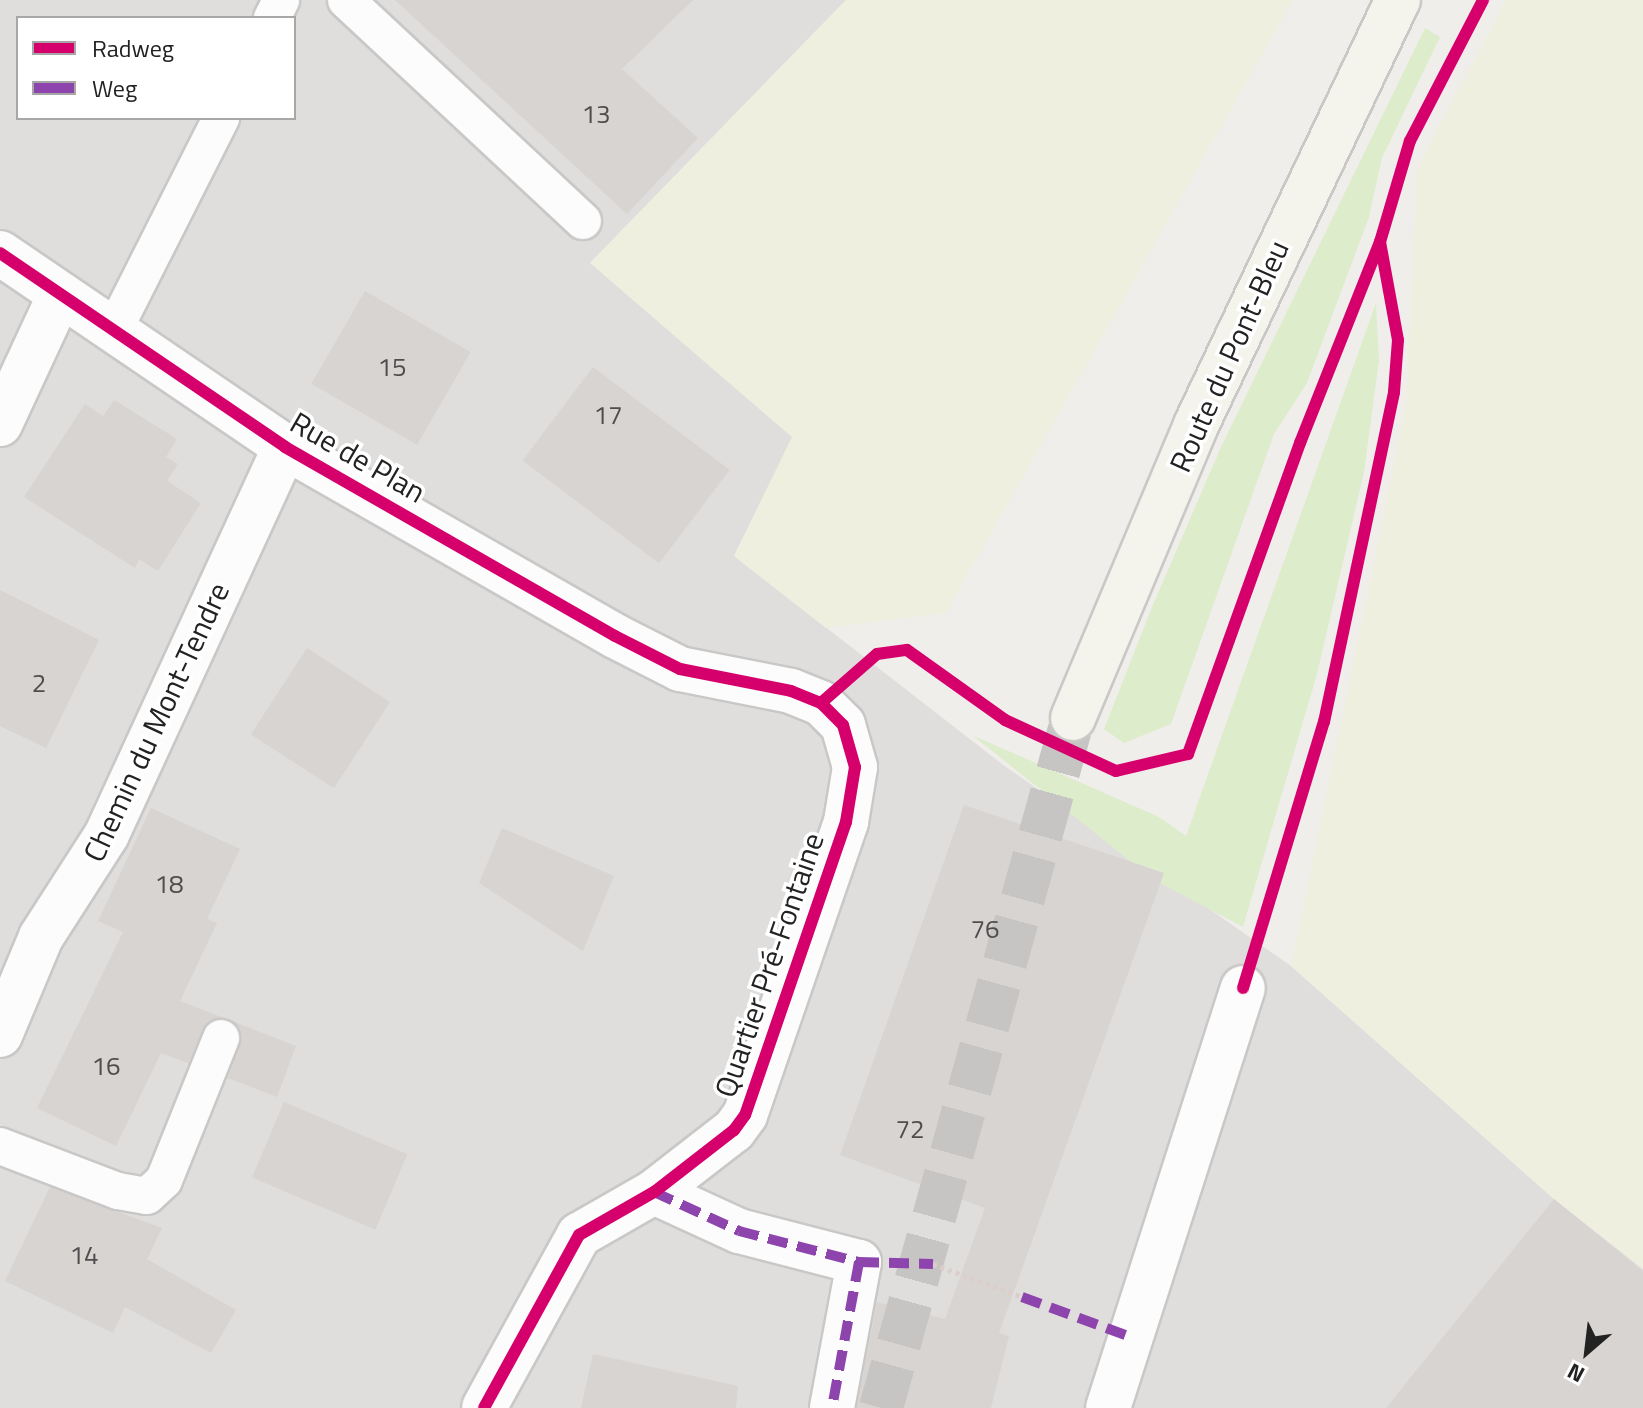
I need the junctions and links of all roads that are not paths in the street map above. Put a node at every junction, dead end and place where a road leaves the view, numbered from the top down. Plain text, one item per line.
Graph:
1 (346, 0) edge
2 (1398, 0) edge
3 (220, 120) edge
4 (583, 221) dead end
5 (0, 253) edge
6 (59, 297) junction
7 (113, 332) junction
8 (0, 424) edge
9 (285, 447) junction
10 (706, 677) joint
11 (1073, 718) tunnel mouth
12 (1243, 988) dead end
13 (0, 1035) edge
14 (221, 1038) dead end
15 (0, 1146) edge
16 (654, 1192) junction
17 (484, 1408) edge
18 (832, 1408) edge
19 (1108, 1408) edge

1 - 4 lane
2 - 11 main road, Route du Pont-Bleu
3 - 7 lane
5 - 6 street, Rue de Plan
6 - 7 street, Rue de Plan
6 - 8 street
7 - 9 street, Rue de Plan
9 - 10 street, Rue de Plan
9 - 13 street, Chemin du Mont-Tendre
10 - 16 street, Quartier Pré-Fontaine
12 - 19 street
14 - 15 lane
16 - 17 street, Quartier Pré-Fontaine
16 - 18 street

